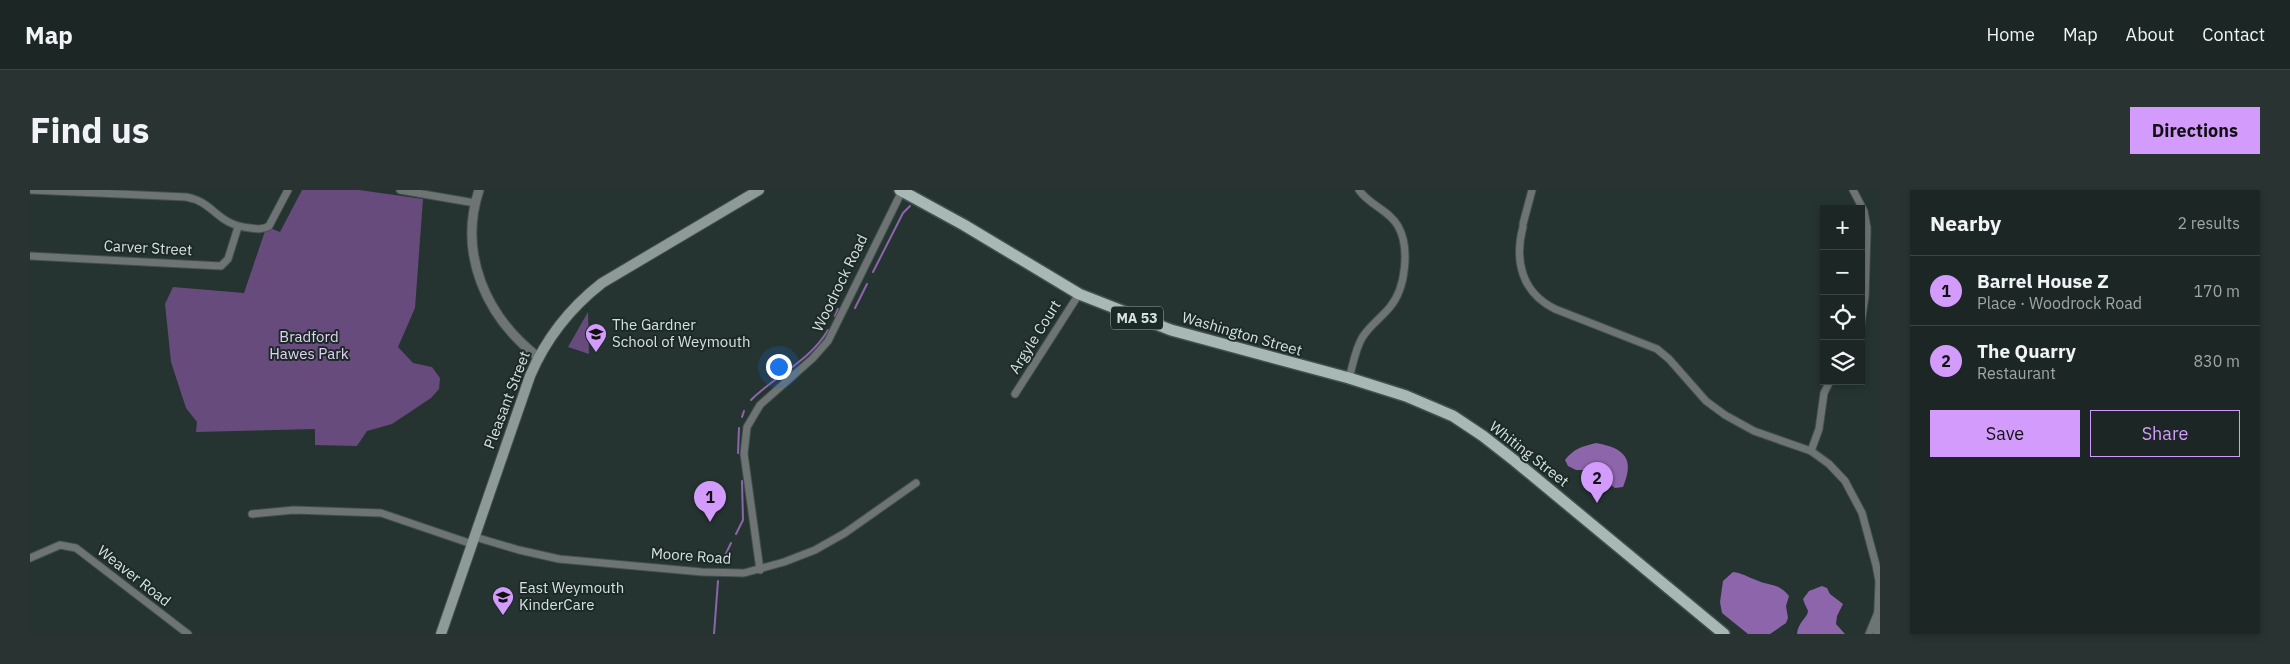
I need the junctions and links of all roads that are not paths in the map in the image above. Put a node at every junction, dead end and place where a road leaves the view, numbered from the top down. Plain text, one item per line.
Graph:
1 (31, 190) edge
2 (288, 190) edge
3 (400, 190) edge
4 (479, 190) edge
5 (759, 190) edge
6 (1359, 190) edge
7 (1532, 190) edge
8 (1853, 190) edge
9 (901, 191) edge
10 (475, 203) junction
11 (238, 227) junction
12 (30, 256) edge
13 (1079, 294) junction
14 (1865, 296) edge
15 (538, 356) junction
16 (1349, 378) junction
17 (1828, 385) edge
18 (1397, 393) joint
19 (1015, 394) dead end
20 (1811, 451) junction
21 (916, 484) dead end
22 (252, 514) dead end
23 (473, 541) junction
24 (30, 558) edge
25 (760, 570) junction
26 (1878, 612) junction
27 (188, 634) edge
28 (441, 634) edge
29 (1724, 634) edge
30 (1869, 634) edge
31 (1877, 634) edge

1 - 11 street
2 - 11 street
3 - 10 street
4 - 10 street
5 - 15 main road, Pleasant Street
6 - 16 street
7 - 20 street
8 - 14 street
9 - 13 main road, Washington Street / MA 53
9 - 25 street, Woodrock Road
10 - 15 street
11 - 12 street, Carver Street
13 - 16 main road, Washington Street / MA 53
13 - 19 street, Argyle Court
15 - 23 main road, Pleasant Street
16 - 18 main road, Washington Street / MA 53
17 - 20 street
18 - 29 main road, Whiting Street / MA 53
20 - 26 street
21 - 25 street, Moore Road
22 - 23 street, Moore Road
23 - 25 street, Moore Road
23 - 28 main road, Pleasant Street
24 - 27 street, Weaver Road
26 - 30 street
26 - 31 street

